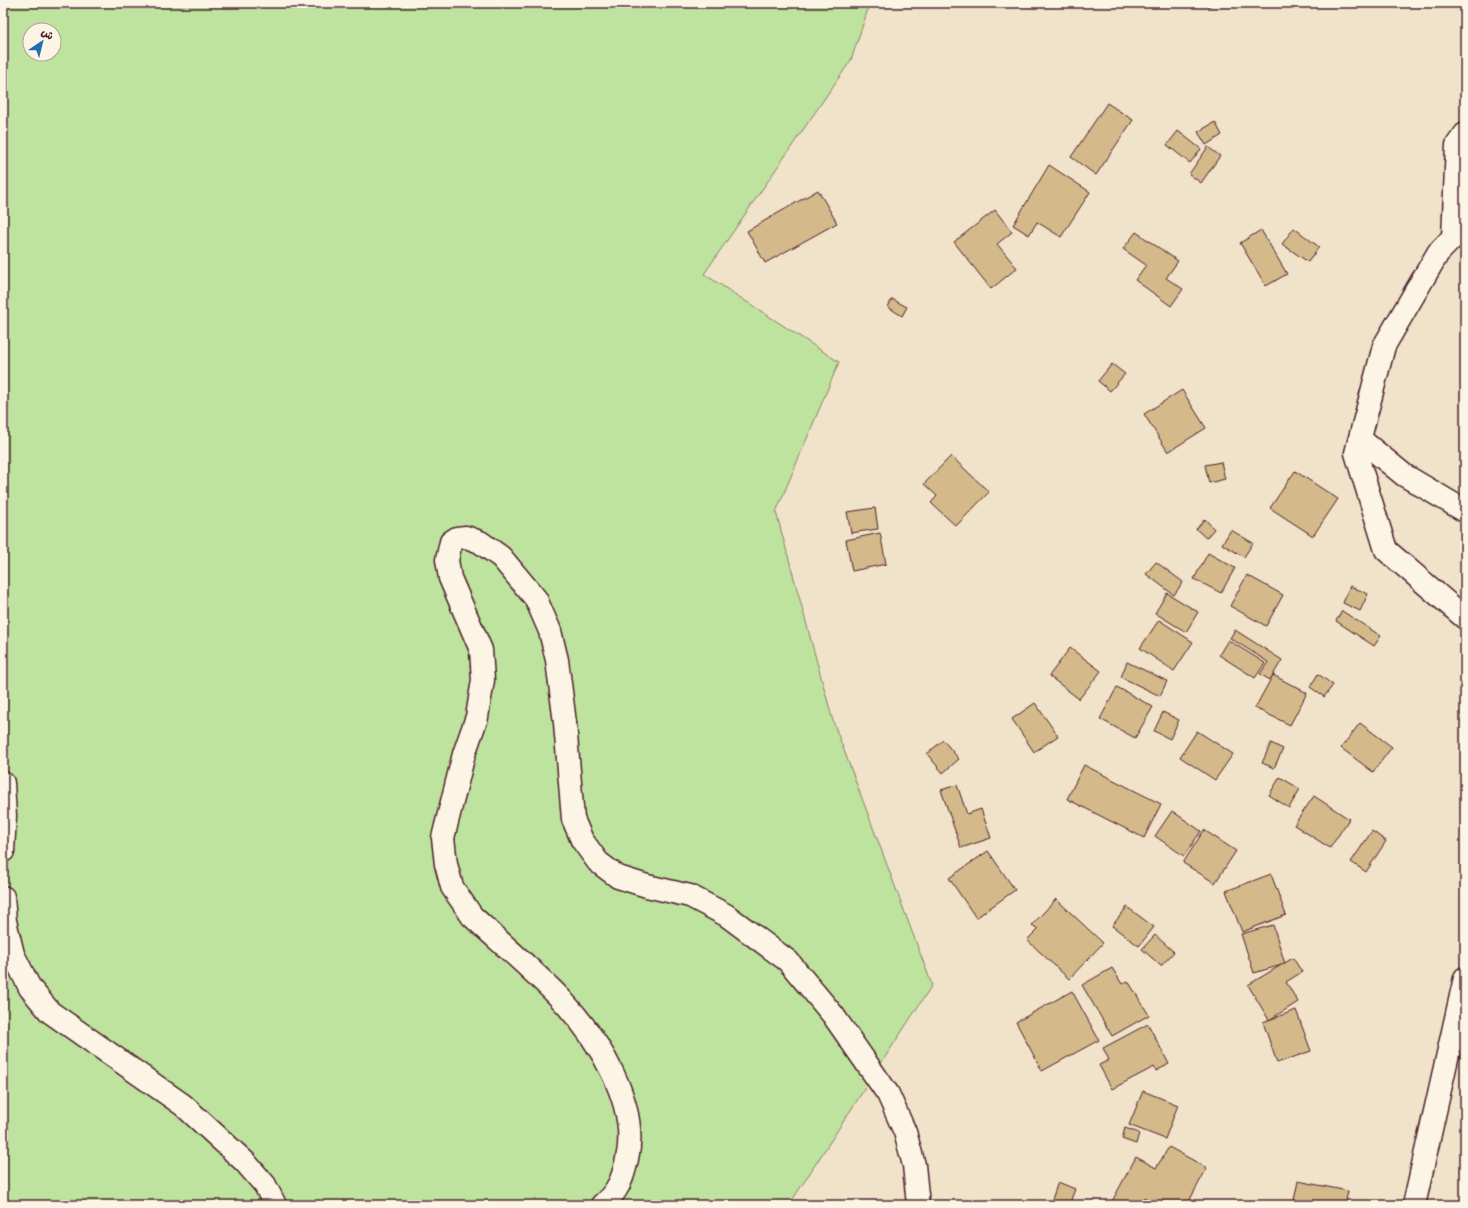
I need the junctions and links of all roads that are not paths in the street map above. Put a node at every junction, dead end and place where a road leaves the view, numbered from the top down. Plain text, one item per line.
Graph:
1 (1465, 134) edge
2 (1459, 232) edge
3 (1360, 439) junction
4 (1465, 511) edge
5 (1465, 618) edge
6 (3, 783) edge
7 (3, 851) edge
8 (3, 897) edge
9 (1465, 978) edge
10 (275, 1205) edge
11 (602, 1205) edge
12 (918, 1205) edge
13 (1414, 1205) edge

1 - 2 main road
2 - 3 main road
3 - 4 main road
3 - 5 main road
6 - 7 main road
8 - 10 main road
9 - 13 main road
11 - 12 main road

